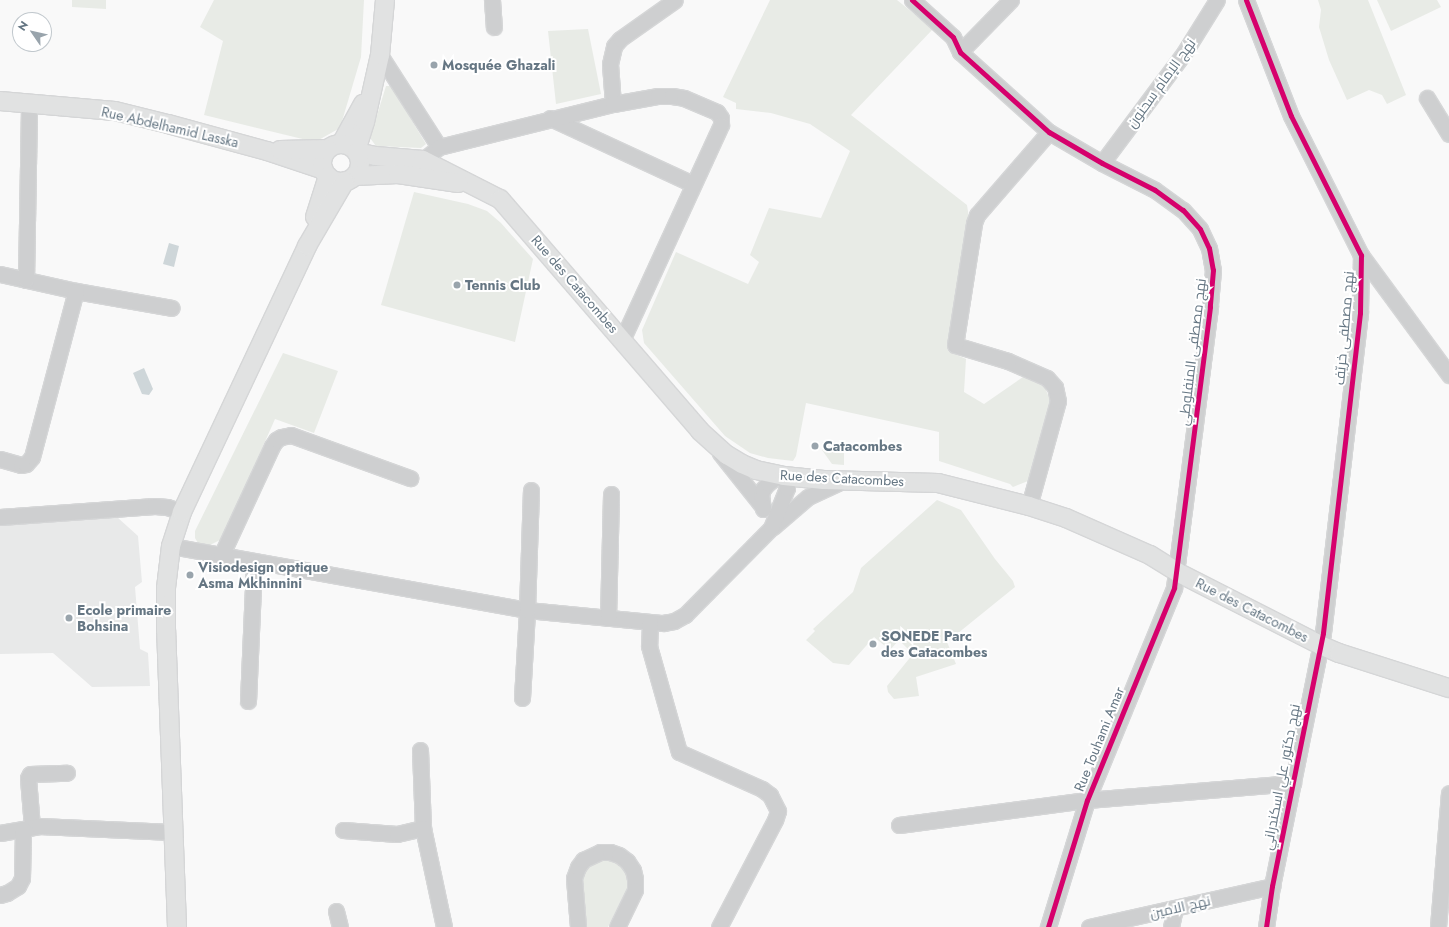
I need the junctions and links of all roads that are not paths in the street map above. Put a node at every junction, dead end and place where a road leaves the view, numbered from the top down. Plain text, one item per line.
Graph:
1 (384, 0) edge
2 (492, 0) edge
3 (675, 0) edge
4 (912, 0) edge
5 (1011, 0) edge
6 (1217, 0) edge
7 (1246, 0) edge
8 (494, 27) dead end
9 (960, 52) junction
10 (380, 55) junction
11 (1427, 98) dead end
12 (0, 101) edge
13 (29, 103) junction
14 (613, 104) junction
15 (550, 118) junction
16 (1049, 132) junction
17 (1449, 134) edge
18 (439, 148) junction
19 (346, 149) junction
20 (267, 151) junction
21 (1102, 163) junction
22 (422, 168) junction
23 (326, 173) junction
24 (350, 179) junction
25 (693, 184) junction
26 (307, 246) junction
27 (1361, 255) junction
28 (0, 274) edge
29 (26, 280) junction
30 (76, 291) junction
31 (172, 308) dead end
32 (622, 340) junction
33 (1449, 375) edge
34 (713, 444) junction
35 (0, 459) edge
36 (781, 476) junction
37 (410, 478) dead end
38 (844, 480) junction
39 (531, 490) dead end
40 (611, 494) dead end
41 (1029, 506) junction
42 (763, 508) junction
43 (182, 512) junction
44 (0, 517) edge
45 (768, 531) junction
46 (171, 546) junction
47 (221, 556) junction
48 (254, 562) junction
49 (1177, 567) junction
50 (527, 610) junction
51 (608, 618) junction
52 (650, 622) junction
53 (1322, 639) junction
54 (1449, 676) edge
55 (1449, 688) edge
56 (522, 698) dead end
57 (248, 701) dead end
58 (420, 750) dead end
59 (67, 773) dead end
60 (1293, 783) junction
61 (1449, 793) edge
62 (1087, 800) junction
63 (899, 825) dead end
64 (27, 828) junction
65 (423, 828) junction
66 (344, 830) dead end
67 (0, 832) edge
68 (172, 832) junction
69 (1272, 886) junction
70 (0, 895) edge
71 (1175, 908) junction
72 (336, 911) dead end
73 (177, 927) edge
74 (340, 927) edge
75 (444, 927) edge
76 (578, 927) edge
77 (616, 927) edge
78 (719, 927) edge
79 (1048, 927) edge
80 (1088, 927) edge
81 (1171, 927) edge
82 (1266, 927) edge
83 (1438, 927) edge

1 - 10 main road
2 - 8 street
3 - 14 street
4 - 9 street, نهج مصطفى المنفلوطي
5 - 9 street
6 - 21 street, نهج الإمام سحنون
7 - 27 street, نهج مصطفى خريّف
9 - 16 street, نهج مصطفى المنفلوطي
10 - 18 street
10 - 19 main road
11 - 17 street
12 - 13 main road, Rue Abdelhamid Lasska
13 - 20 main road, Rue Abdelhamid Lasska
13 - 29 street
14 - 15 street
14 - 25 street
15 - 18 street
15 - 25 street
16 - 21 street, نهج مصطفى المنفلوطي
16 - 41 street
18 - 22 street
19 - 20 main road, Rue Abdelhamid Lasska
19 - 22 main road, Rue Abdelhamid Lasska
19 - 23 main road
19 - 24 main road
20 - 23 main road, Rue Abdelhamid Lasska
21 - 49 street, نهج مصطفى المنفلوطي
22 - 24 main road
22 - 32 main road, Rue des Catacombes
23 - 24 main road
23 - 26 main road
24 - 26 main road
25 - 32 street
26 - 43 main road
27 - 33 street
27 - 53 street, نهج مصطفى خريّف
28 - 29 street
29 - 30 street
30 - 31 street
30 - 35 street
32 - 34 main road, Rue des Catacombes
34 - 36 main road, Rue des Catacombes
34 - 42 street
36 - 38 main road, Rue des Catacombes
36 - 42 street
36 - 45 street
37 - 47 street
38 - 41 main road, Rue des Catacombes
38 - 45 street
39 - 50 street
40 - 51 street
41 - 49 main road, Rue des Catacombes
42 - 45 street
43 - 44 street
43 - 46 main road
45 - 52 street
46 - 47 street
46 - 68 main road
47 - 48 street
48 - 50 street
48 - 57 street
49 - 53 main road, Rue des Catacombes
49 - 62 street, Rue Touhami Amar
50 - 51 street
50 - 56 street
51 - 52 street
52 - 78 street
53 - 54 main road, Rue des Catacombes
53 - 55 main road, Rue des Catacombes
53 - 60 street, نهج دكتور علي اسكندراني
58 - 65 street
59 - 64 street
60 - 62 street
60 - 69 street, نهج دكتور علي اسكندراني
61 - 83 street
62 - 63 street
62 - 79 street, Rue Touhami Amar
64 - 67 street
64 - 68 street
64 - 70 street
65 - 66 street
65 - 75 street
68 - 73 main road
69 - 71 street, نهج الامين
69 - 82 street, نهج دكتور علي اسكندراني
71 - 80 street, نهج الامين
71 - 81 street
72 - 74 street
76 - 77 street

